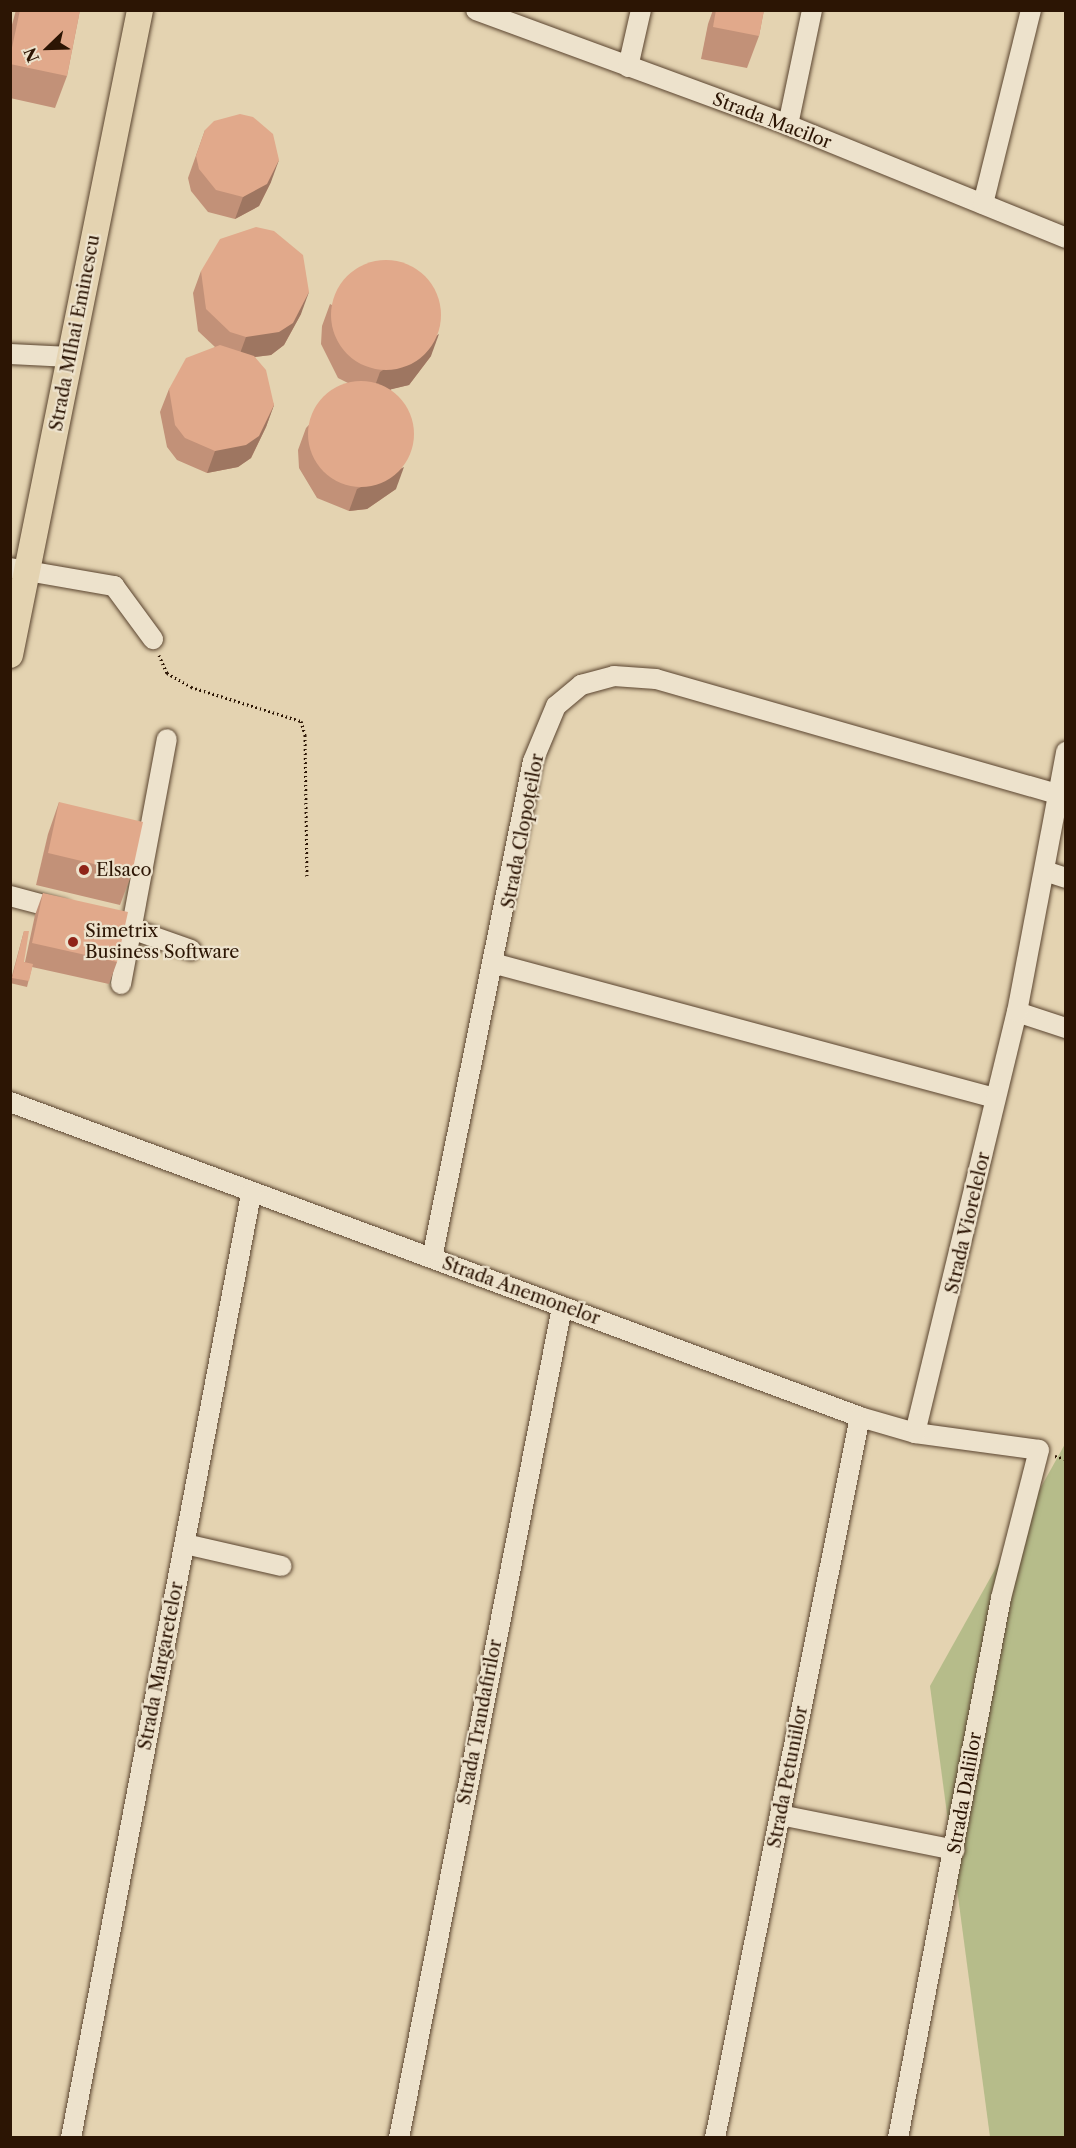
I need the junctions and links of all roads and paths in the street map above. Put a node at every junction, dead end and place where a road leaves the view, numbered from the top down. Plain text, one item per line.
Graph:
1 (140, 10) edge
2 (476, 10) edge
3 (641, 10) edge
4 (812, 10) edge
5 (1031, 10) edge
6 (628, 67) junction
7 (788, 125) junction
8 (983, 204) junction
9 (1065, 238) edge
10 (10, 354) edge
11 (70, 357) junction
12 (20, 570) edge
13 (153, 639) joint
14 (10, 656) edge
15 (167, 739) dead end
16 (1065, 752) edge
17 (1053, 793) junction
18 (1045, 871) junction
19 (307, 877) dead end
20 (1065, 878) edge
21 (10, 896) edge
22 (79, 914) edge
23 (101, 920) edge
24 (134, 929) junction
25 (191, 950) dead end
26 (496, 964) junction
27 (122, 984) dead end
28 (1017, 1012) junction
29 (1065, 1028) edge
30 (995, 1098) junction
31 (10, 1102) edge
32 (251, 1194) junction
33 (432, 1258) junction
34 (562, 1307) junction
35 (860, 1417) junction
36 (915, 1433) junction
37 (1039, 1450) joint
38 (185, 1544) junction
39 (282, 1566) dead end
40 (780, 1815) junction
41 (955, 1850) junction
42 (71, 2138) edge
43 (399, 2138) edge
44 (715, 2138) edge
45 (898, 2138) edge

1 - 11 main road, Strada MIhai Eminescu
2 - 6 street, Strada Macilor
3 - 6 street
4 - 7 street
5 - 8 street
6 - 7 street, Strada Macilor
7 - 8 street, Strada Macilor
8 - 9 street, Strada Macilor
10 - 11 street
11 - 12 main road, Strada MIhai Eminescu
12 - 13 street
12 - 14 main road, Strada MIhai Eminescu
13 - 19 path
15 - 24 street
16 - 17 street, Strada Viorelelor
17 - 18 street, Strada Viorelelor
17 - 26 street, Strada Clopoțeilor
18 - 20 street
18 - 28 street, Strada Viorelelor
21 - 22 street
23 - 24 street
24 - 25 street
24 - 27 street
26 - 30 street
26 - 33 street, Strada Clopoțeilor
28 - 29 street
28 - 30 street, Strada Viorelelor
30 - 36 street, Strada Viorelelor
31 - 32 street, Strada Anemonelor
32 - 33 street, Strada Anemonelor
32 - 38 street, Strada Margaretelor
33 - 34 street, Strada Anemonelor
34 - 35 street, Strada Anemonelor
34 - 43 street, Strada Trandafirilor
35 - 36 street, Strada Anemonelor
35 - 40 street, Strada Petuniilor
36 - 37 street, Strada Anemonelor
37 - 41 street, Strada Daliilor
38 - 39 street
38 - 42 street, Strada Margaretelor
40 - 41 street
40 - 44 street, Strada Petuniilor
41 - 45 street, Strada Daliilor

